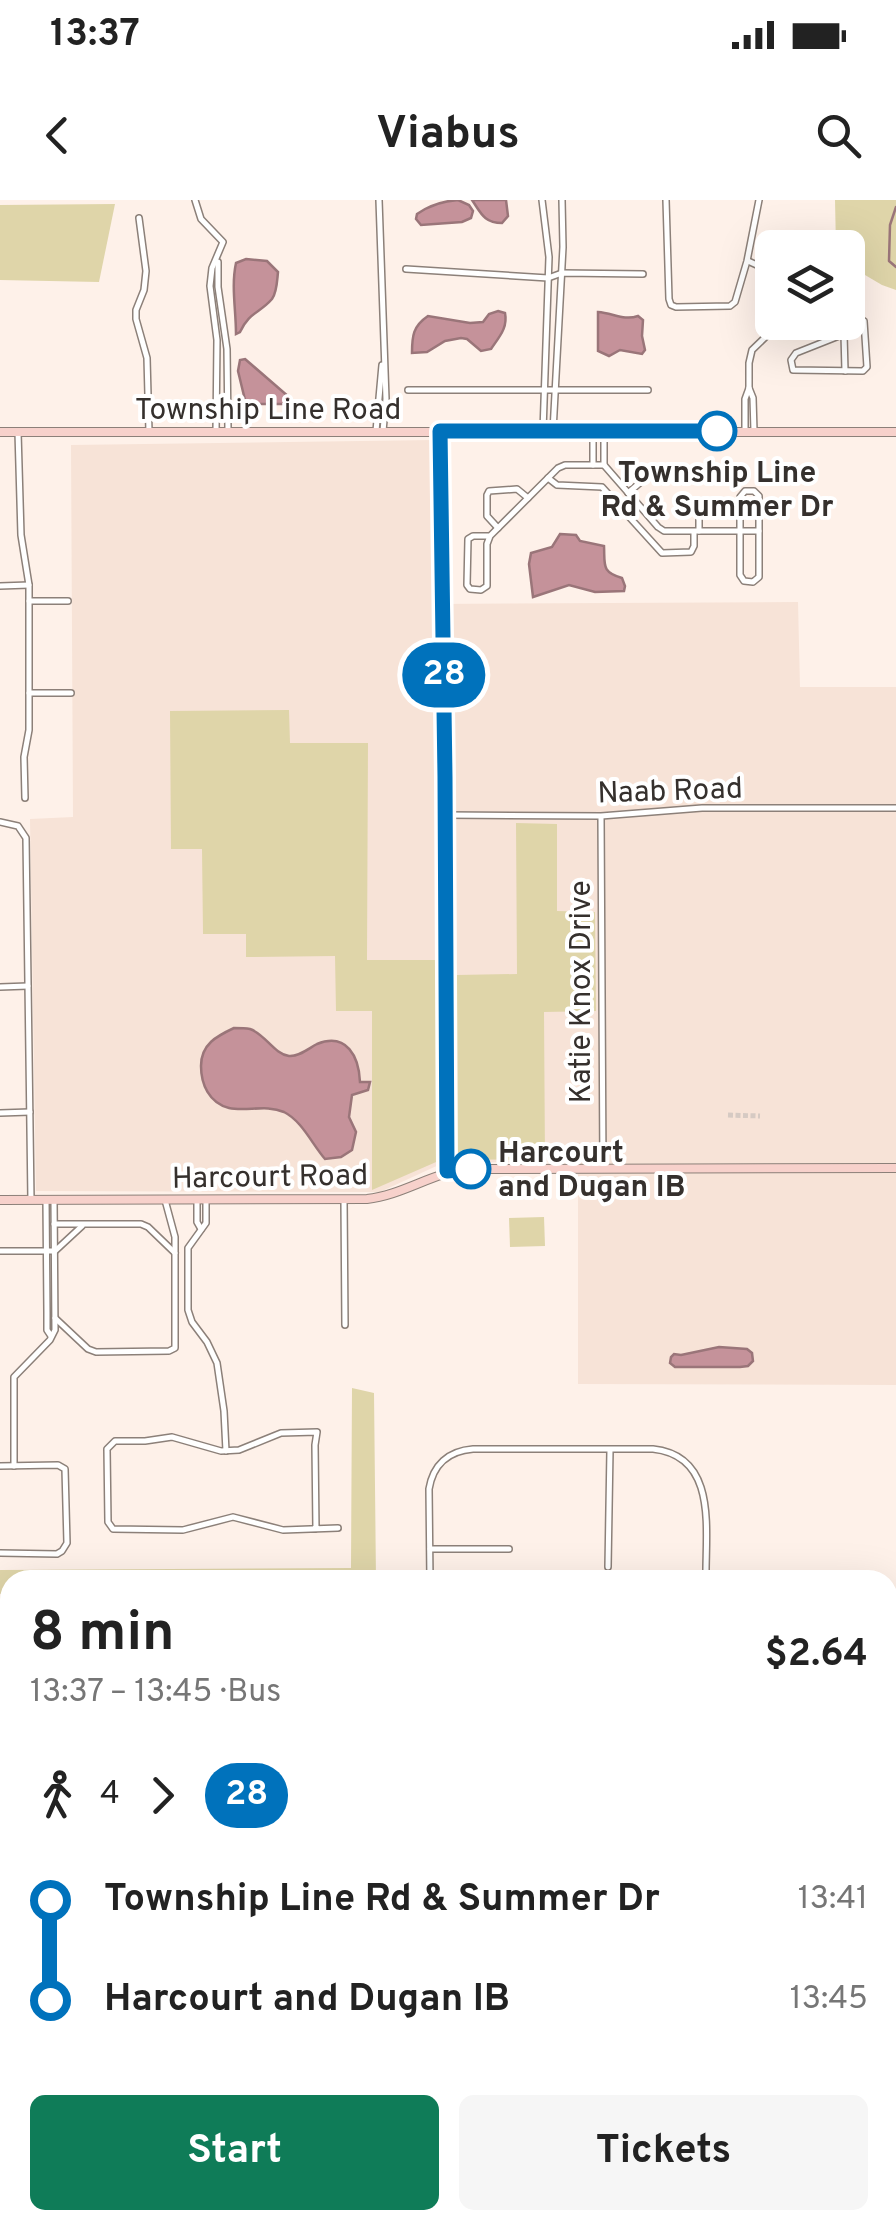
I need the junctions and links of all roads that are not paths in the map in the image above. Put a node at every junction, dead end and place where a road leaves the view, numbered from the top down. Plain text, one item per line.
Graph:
1 (195, 200) edge
2 (379, 200) edge
3 (542, 200) edge
4 (562, 200) edge
5 (666, 200) edge
6 (759, 200) edge
7 (139, 218) dead end
8 (217, 259) junction
9 (748, 261) junction
10 (755, 264) edge
11 (406, 269) dead end
12 (562, 273) junction
13 (643, 274) dead end
14 (548, 278) junction
15 (762, 340) edge
16 (829, 340) edge
17 (844, 340) edge
18 (865, 340) edge
19 (845, 371) junction
20 (408, 390) dead end
21 (544, 390) junction
22 (554, 390) junction
23 (648, 390) dead end
24 (440, 431) junction
25 (542, 431) junction
26 (553, 431) junction
27 (598, 431) junction
28 (0, 432) edge
29 (18, 432) junction
30 (149, 432) junction
31 (216, 432) junction
32 (228, 432) junction
33 (380, 432) junction
34 (749, 432) junction
35 (896, 432) edge
36 (593, 465) junction
37 (604, 465) junction
38 (655, 470) dead end
39 (548, 478) junction
40 (628, 493) junction
41 (528, 498) junction
42 (699, 502) dead end
43 (498, 528) junction
44 (697, 532) junction
45 (740, 532) junction
46 (759, 532) junction
47 (490, 536) junction
48 (0, 586) edge
49 (29, 586) junction
50 (29, 601) junction
51 (68, 601) dead end
52 (71, 692) dead end
53 (29, 693) junction
54 (24, 798) dead end
55 (896, 808) edge
56 (446, 816) junction
57 (602, 816) junction
58 (0, 822) edge
59 (28, 986) junction
60 (0, 987) edge
61 (30, 1112) junction
62 (0, 1113) edge
63 (896, 1168) edge
64 (603, 1169) junction
65 (447, 1171) junction
66 (0, 1200) edge
67 (31, 1200) junction
68 (50, 1200) junction
69 (165, 1200) junction
70 (201, 1200) junction
71 (344, 1200) junction
72 (54, 1224) junction
73 (84, 1224) junction
74 (55, 1250) junction
75 (0, 1251) edge
76 (46, 1251) junction
77 (176, 1254) junction
78 (55, 1318) junction
79 (345, 1325) dead end
80 (51, 1336) junction
81 (610, 1449) junction
82 (226, 1451) junction
83 (0, 1466) edge
84 (14, 1466) junction
85 (338, 1528) dead end
86 (316, 1529) junction
87 (508, 1549) dead end
88 (430, 1550) junction
89 (0, 1554) edge
90 (608, 1567) dead end
91 (430, 1570) edge
92 (706, 1570) edge

1 - 8 street
2 - 33 street
3 - 14 street
4 - 12 street
5 - 9 street
6 - 9 street
7 - 30 street
8 - 31 street
8 - 32 street
9 - 10 street
11 - 14 street
12 - 13 street
12 - 14 street
12 - 22 street
14 - 21 street
15 - 34 street
16 - 19 street
17 - 19 street
18 - 19 street
20 - 21 street
21 - 22 street
21 - 25 street
22 - 23 street
22 - 26 street
24 - 25 main road, Township Line Road
24 - 33 main road, Township Line Road
24 - 56 street
25 - 26 main road, Township Line Road
26 - 27 main road, Township Line Road
27 - 34 main road, Township Line Road
27 - 36 street
27 - 37 street
28 - 29 main road, Township Line Road
29 - 30 main road, Township Line Road
29 - 49 street
30 - 31 main road, Township Line Road
31 - 32 main road, Township Line Road
32 - 33 main road, Township Line Road
34 - 35 main road, Township Line Road
36 - 37 street
36 - 39 street
37 - 40 street
38 - 40 street
39 - 41 street
39 - 44 street
40 - 44 street
41 - 43 street
41 - 43 street
42 - 44 street
43 - 47 street
44 - 45 street
45 - 46 street
45 - 46 street
45 - 46 street
47 - 47 street
48 - 49 street
49 - 50 street
50 - 51 street
50 - 53 street
52 - 53 street
53 - 54 street
55 - 57 street, Naab Road
56 - 57 street, Naab Road
56 - 65 street
57 - 64 street, Katie Knox Drive
58 - 59 street
59 - 60 street
59 - 61 street
61 - 62 street
61 - 67 street
63 - 64 main road, Harcourt Road
64 - 65 main road, Harcourt Road
65 - 71 main road, Harcourt Road
66 - 67 main road, Harcourt Road
67 - 68 main road, Harcourt Road
68 - 69 main road, Harcourt Road
68 - 72 street
68 - 76 street
69 - 70 main road, Harcourt Road
69 - 77 street
70 - 71 main road, Harcourt Road
70 - 82 street
71 - 79 street
72 - 73 street
72 - 74 street
73 - 74 street
73 - 77 street
74 - 76 street
74 - 78 street
75 - 76 street
76 - 80 street
77 - 78 street
78 - 80 street
80 - 84 street
81 - 88 street
81 - 90 street
81 - 92 street
82 - 86 street
82 - 86 street
83 - 84 street
84 - 89 street
85 - 86 street
87 - 88 street
88 - 91 street

